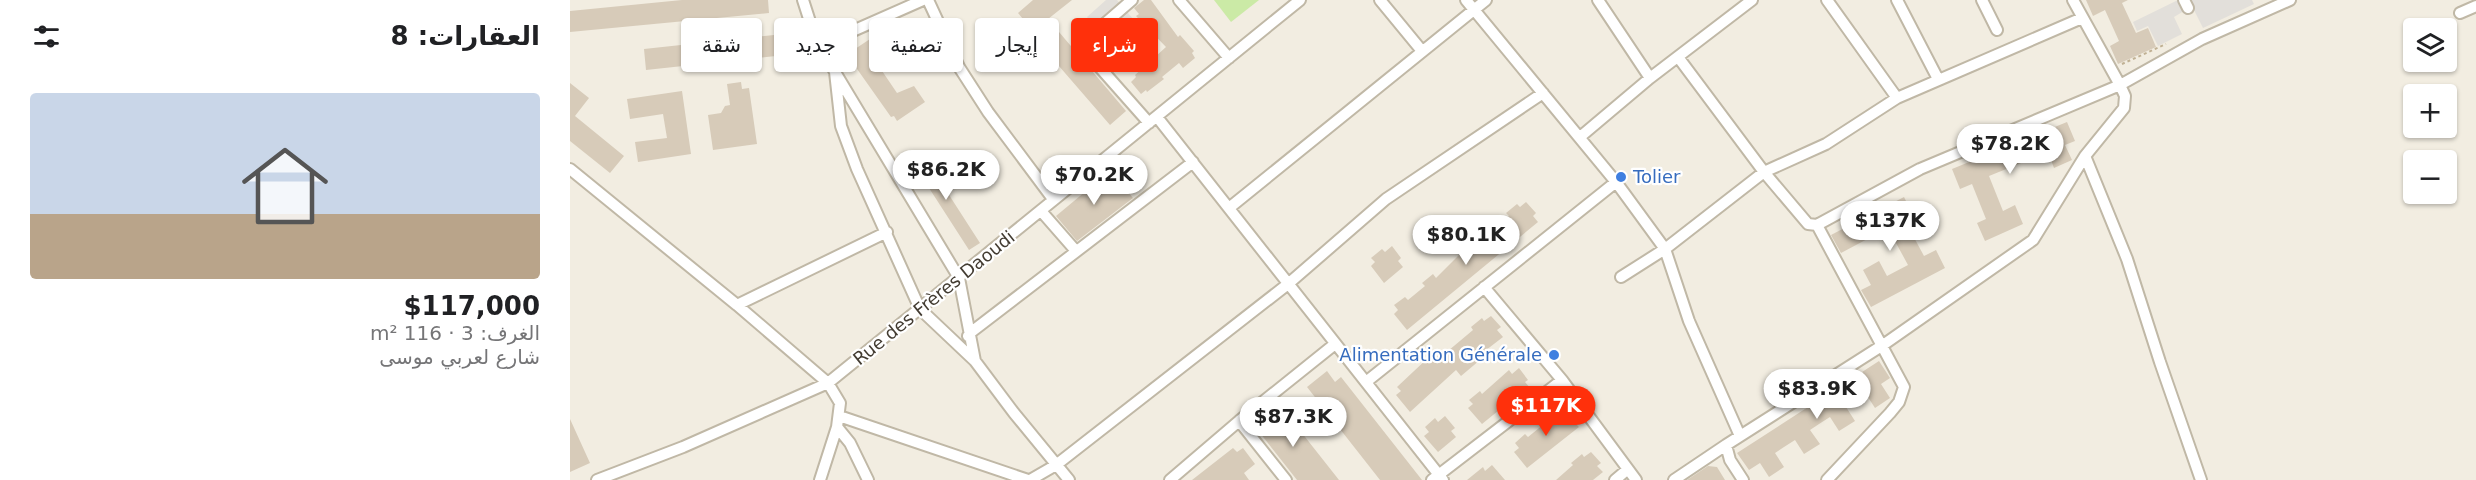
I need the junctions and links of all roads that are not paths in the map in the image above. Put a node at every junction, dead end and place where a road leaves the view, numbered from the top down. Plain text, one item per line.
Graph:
1 (802, 0) edge
2 (923, 0) edge
3 (928, 0) edge
4 (1132, 0) edge
5 (1179, 0) edge
6 (1300, 0) edge
7 (1380, 0) edge
8 (1466, 0) edge
9 (1486, 0) edge
10 (1598, 0) edge
11 (1752, 0) edge
12 (1827, 0) edge
13 (1897, 0) edge
14 (1982, 0) edge
15 (2073, 0) edge
16 (2290, 0) edge
17 (2476, 6) edge
18 (1474, 10) junction
19 (2460, 13) dead end
20 (808, 18) edge
21 (2082, 18) junction
22 (857, 29) edge
23 (1997, 30) dead end
24 (1422, 51) junction
25 (1678, 57) junction
26 (1229, 58) junction
27 (835, 72) joint
28 (1650, 78) junction
29 (1938, 80) junction
30 (2120, 85) junction
31 (1542, 93) junction
32 (1897, 98) junction
33 (1153, 120) junction
34 (1580, 137) junction
35 (2085, 156) junction
36 (1193, 162) junction
37 (570, 169) edge
38 (1764, 172) junction
39 (1616, 182) junction
40 (1053, 199) junction
41 (1229, 208) junction
42 (1041, 211) junction
43 (1817, 225) junction
44 (887, 231) junction
45 (1665, 249) junction
46 (1076, 251) junction
47 (1622, 277) dead end
48 (959, 278) junction
49 (1288, 285) junction
50 (1484, 287) junction
51 (737, 305) junction
52 (920, 309) junction
53 (969, 333) junction
54 (1335, 344) junction
55 (1883, 345) junction
56 (962, 350) junction
57 (975, 361) junction
58 (1562, 380) junction
59 (1366, 382) junction
60 (828, 383) junction
61 (1239, 421) junction
62 (838, 422) junction
63 (1740, 436) junction
64 (1725, 445) junction
65 (1056, 465) junction
66 (1628, 469) junction
67 (1438, 478) edge
68 (597, 480) edge
69 (820, 480) edge
70 (868, 480) edge
71 (1029, 480) edge
72 (1069, 480) edge
73 (1170, 480) edge
74 (1286, 480) edge
75 (1615, 480) edge
76 (1636, 480) edge
77 (1674, 480) edge
78 (1743, 480) edge
79 (1827, 480) edge
80 (2201, 480) edge

1 - 20 street
2 - 22 street
3 - 40 street
4 - 33 street
5 - 26 street
6 - 26 street, Rue des Frères Daoudi
7 - 24 street
8 - 18 street
9 - 18 street
10 - 28 street
11 - 25 street
12 - 32 street
13 - 29 street
14 - 23 street
15 - 21 street
16 - 30 street
17 - 19 street
18 - 24 street
18 - 31 street
21 - 29 street
21 - 30 street
24 - 41 street
25 - 28 street
25 - 38 street
26 - 33 street, Rue des Frères Daoudi
27 - 44 street
27 - 48 street
28 - 34 street
29 - 32 street
30 - 35 street
30 - 43 street
31 - 34 street
31 - 49 street
32 - 38 street
33 - 36 street
33 - 40 street, Rue des Frères Daoudi
34 - 39 street
35 - 55 street
35 - 80 street
36 - 41 street
36 - 46 street
37 - 51 street
38 - 43 street
38 - 45 street
39 - 45 street
39 - 50 street
40 - 42 street, Rue des Frères Daoudi
41 - 49 street
42 - 46 street
42 - 48 street, Rue des Frères Daoudi
43 - 55 street
44 - 51 street
44 - 52 street
45 - 47 street
45 - 63 street
46 - 53 street
48 - 52 street, Rue des Frères Daoudi
48 - 53 street
49 - 54 street
49 - 65 street
50 - 58 street
50 - 59 street
51 - 60 street
52 - 56 street
52 - 60 street, Rue des Frères Daoudi
53 - 56 street
53 - 57 street
54 - 59 street
54 - 61 street
55 - 63 street
55 - 79 street
56 - 57 street
57 - 65 street
58 - 66 street
58 - 67 street
59 - 67 street
60 - 62 street
60 - 68 street, Rue des Frères Daoudi
61 - 73 street
61 - 74 street
62 - 69 street
62 - 70 street
62 - 71 street
63 - 64 street
64 - 77 street
64 - 78 street
65 - 71 street
65 - 72 street
66 - 75 street
66 - 76 street

